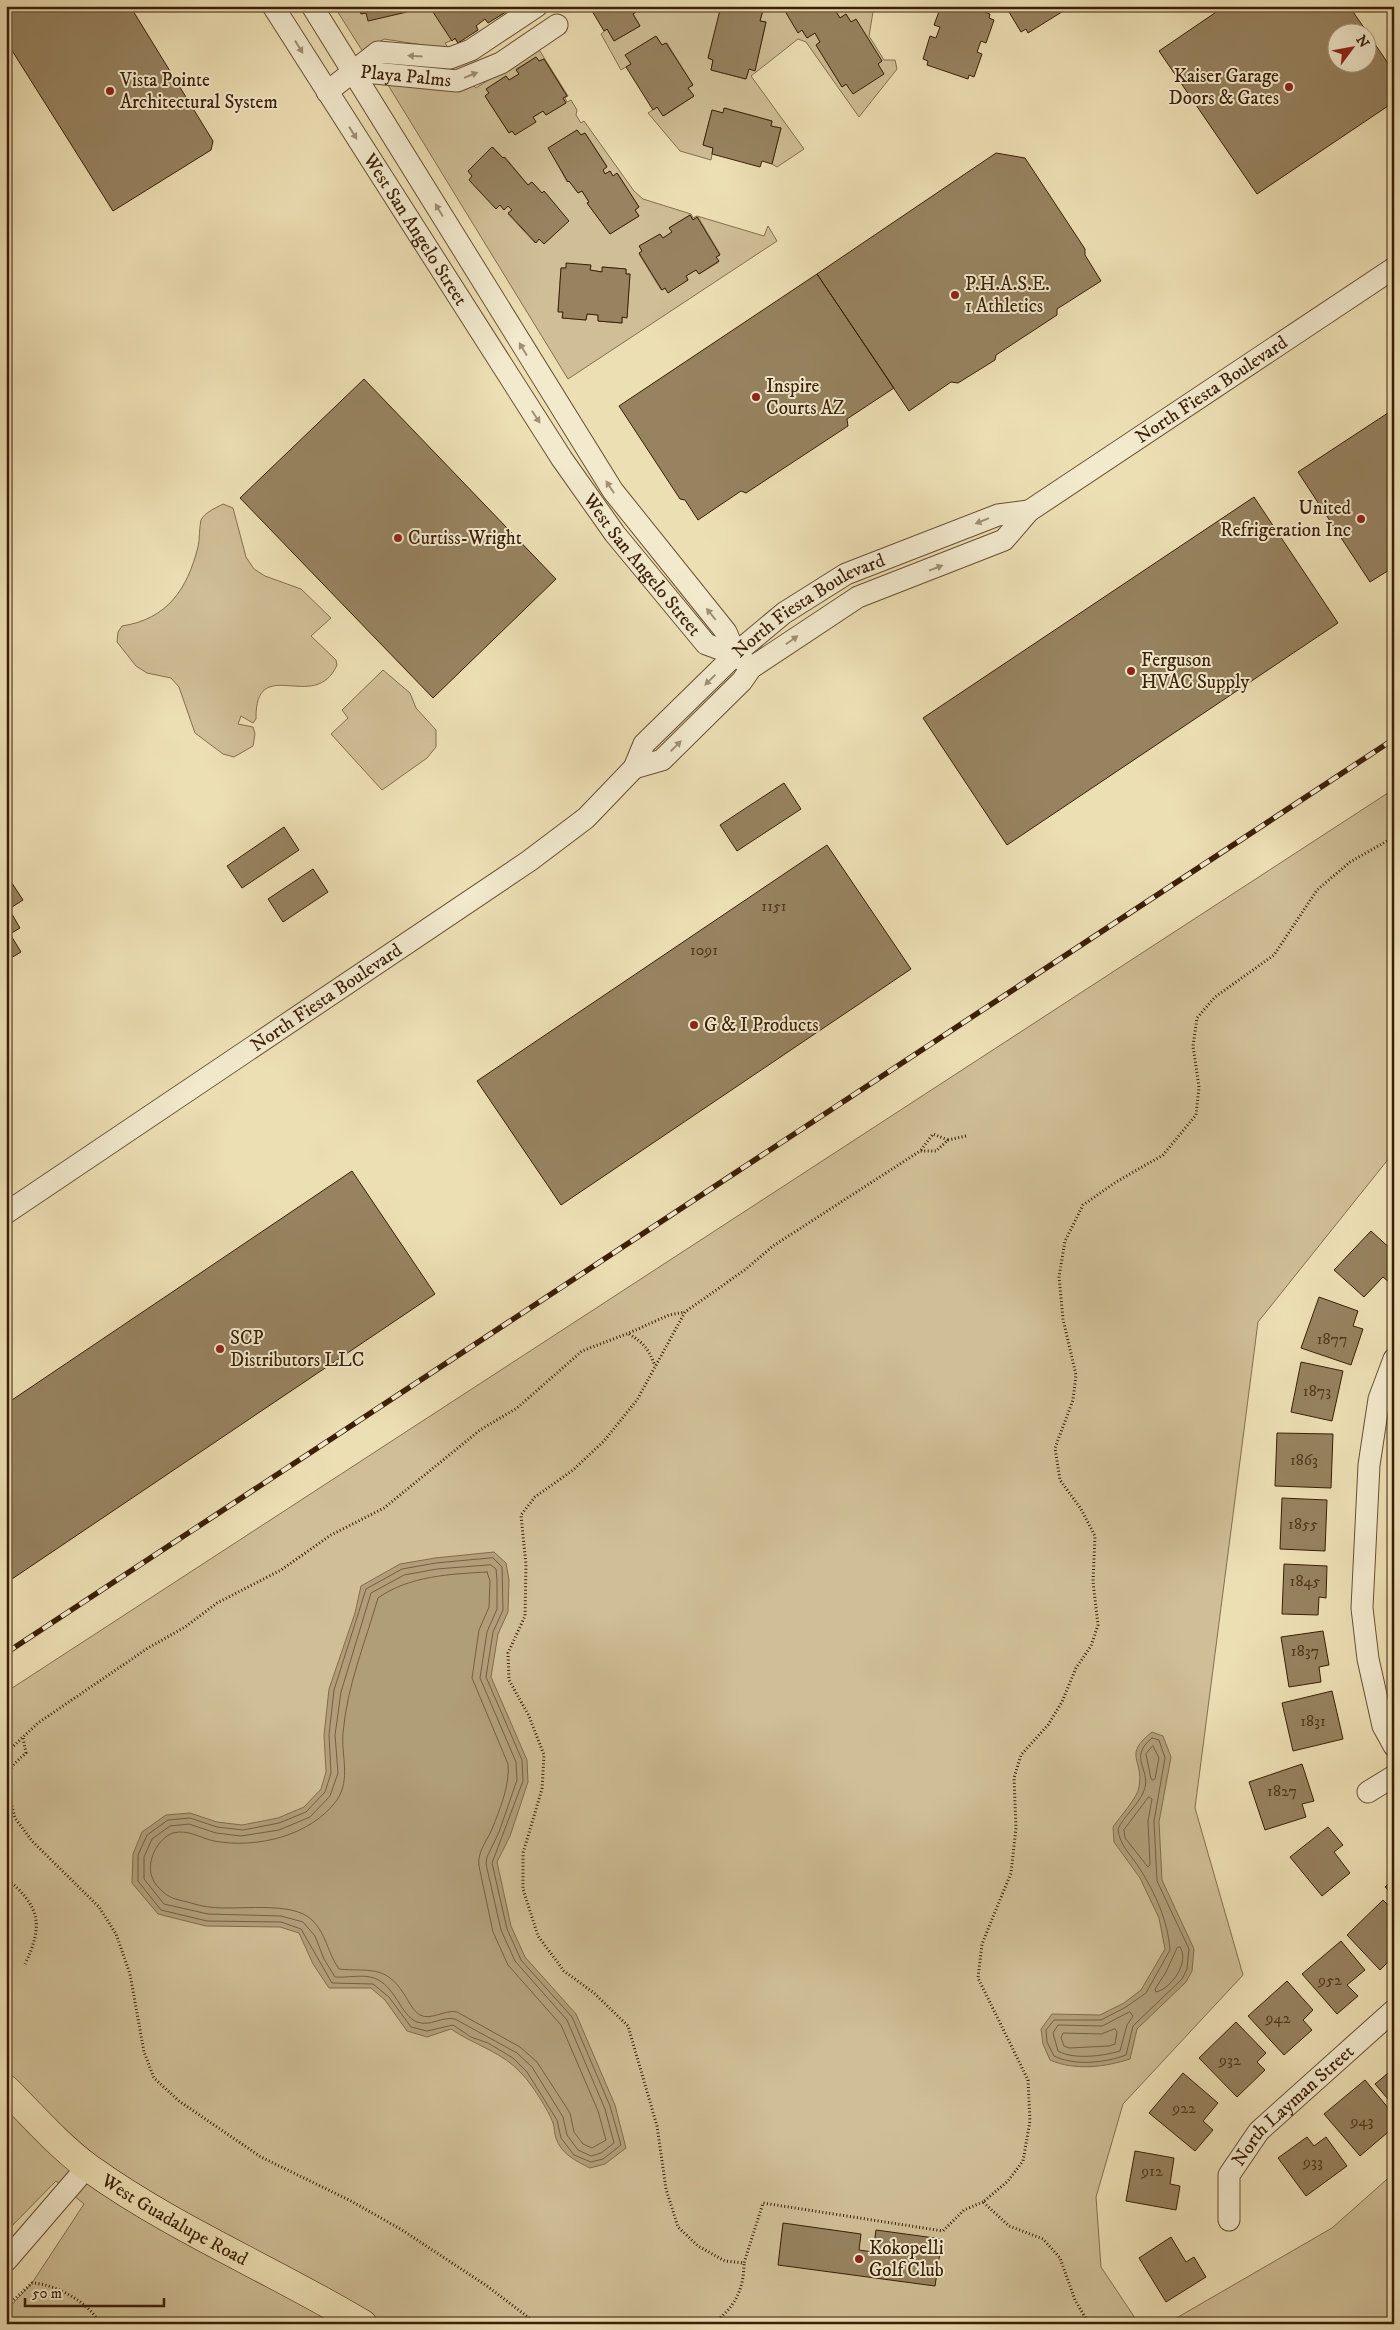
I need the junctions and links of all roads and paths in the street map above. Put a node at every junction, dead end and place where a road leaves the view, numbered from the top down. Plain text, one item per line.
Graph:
1 (273, 6) edge
2 (312, 6) edge
3 (537, 6) edge
4 (557, 25) dead end
5 (354, 71) junction
6 (327, 92) junction
7 (1394, 268) edge
8 (744, 662) junction
9 (1394, 837) edge
10 (966, 1136) dead end
11 (948, 1140) junction
12 (920, 1151) junction
13 (6, 1213) edge
14 (686, 1312) junction
15 (629, 1334) junction
16 (1394, 1359) edge
17 (655, 1367) junction
18 (23, 1738) junction
19 (1394, 1746) edge
20 (6, 1753) edge
21 (1394, 1776) edge
22 (6, 1777) edge
23 (6, 1782) edge
24 (1368, 1792) dead end
25 (6, 1878) edge
26 (25, 1964) dead end
27 (1394, 2010) edge
28 (6, 2089) edge
29 (87, 2167) junction
30 (983, 2202) junction
31 (1229, 2220) dead end
32 (6, 2261) edge
33 (744, 2263) junction
34 (6, 2307) edge
35 (100, 2324) edge
36 (363, 2324) edge
37 (537, 2324) edge
38 (712, 2324) edge
39 (1089, 2324) edge

1 -> 6 street, West San Angelo Street
2 - 5 street, West San Angelo Street
3 -> 5 street, Playa Palms
5 -> 4 street, Playa Palms
5 - 6 street
8 -> 5 street, West San Angelo Street
6 -> 8 street, West San Angelo Street
7 - 8 street, North Fiesta Boulevard
8 - 13 street, North Fiesta Boulevard
9 - 30 path
10 - 11 path
11 - 12 path
11 - 12 path
12 - 14 path
14 - 15 path
14 - 17 path
15 - 17 path
15 - 18 path
16 - 19 street
17 - 33 path
18 - 20 path
18 - 22 path
21 - 24 street
23 - 37 path
25 - 26 path
27 - 31 street, North Layman Street
28 - 29 main road, West Guadalupe Road
29 - 32 street
29 - 36 main road, West Guadalupe Road
30 - 33 path
30 - 39 path
33 - 38 path
34 - 35 path

